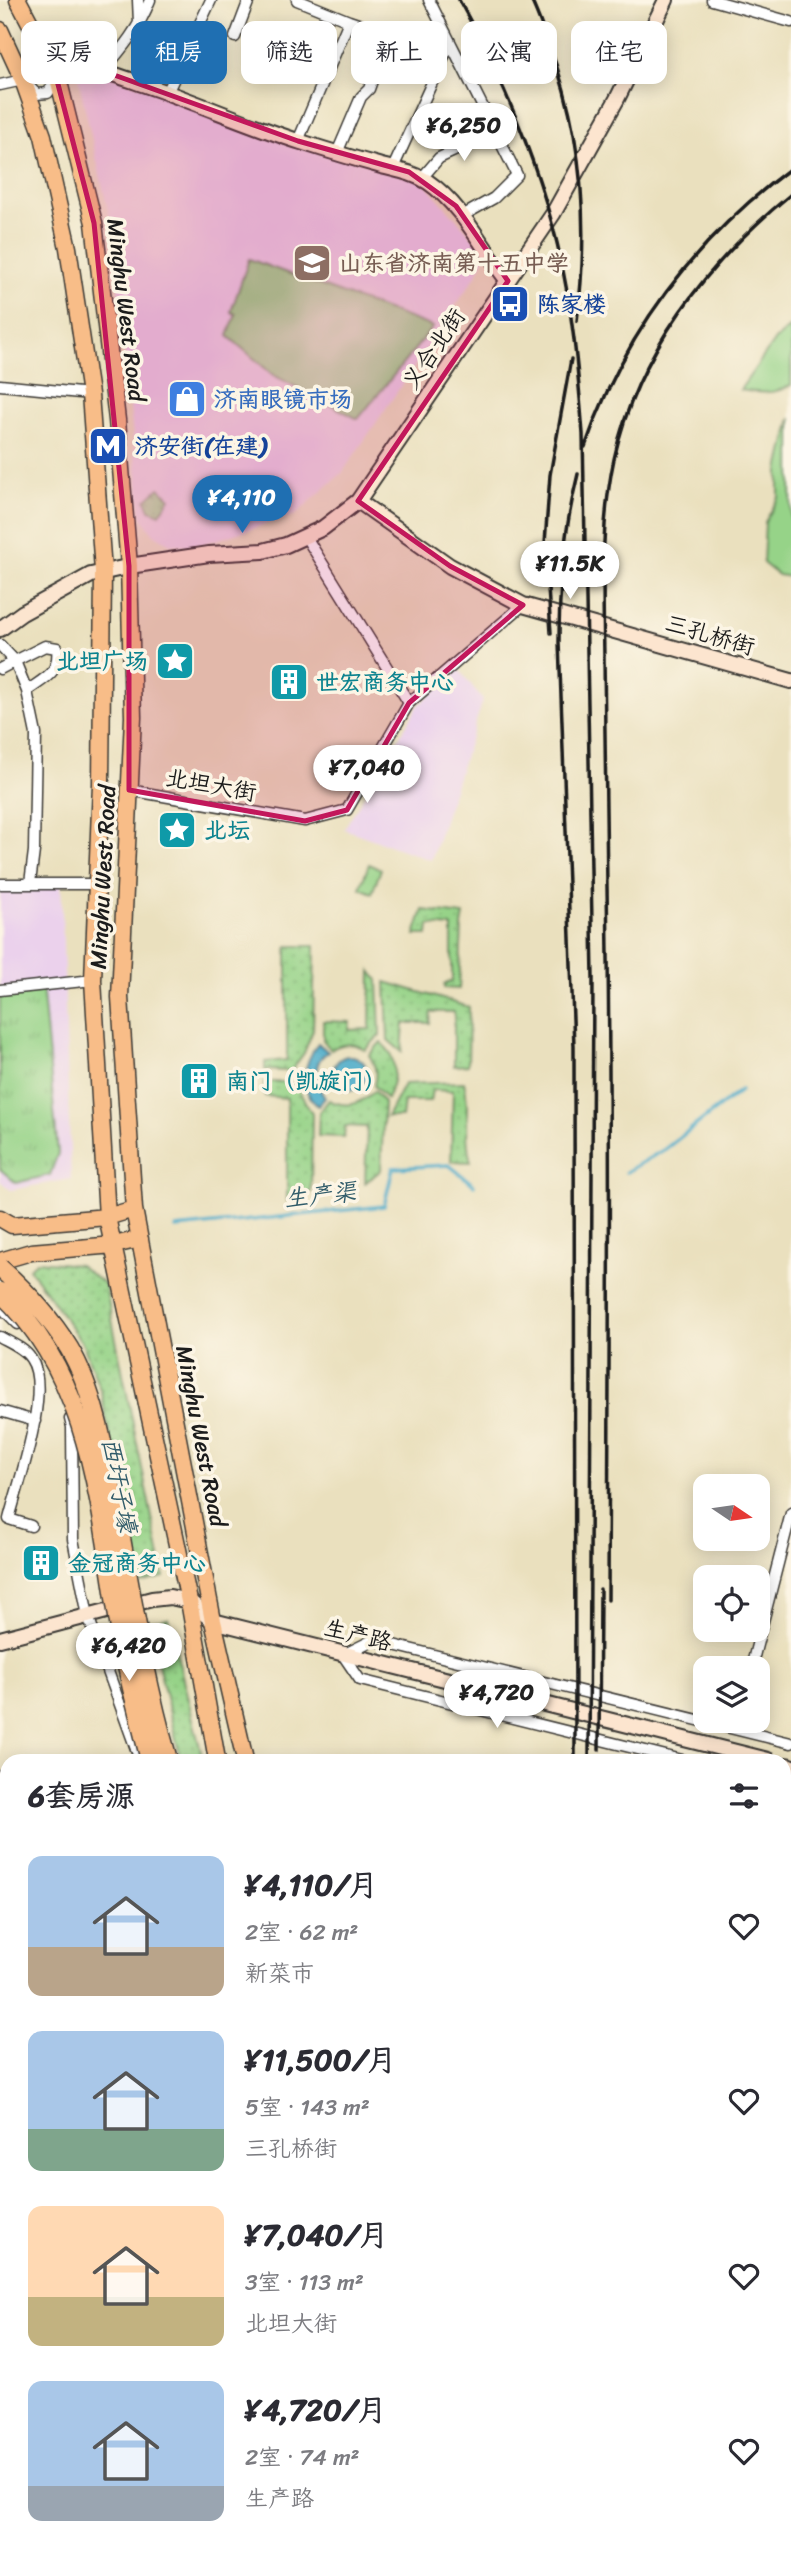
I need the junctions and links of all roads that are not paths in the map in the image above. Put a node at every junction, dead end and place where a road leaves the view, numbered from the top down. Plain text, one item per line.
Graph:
1 (18, 0) edge
2 (138, 0) edge
3 (150, 0) edge
4 (211, 0) edge
5 (249, 0) edge
6 (429, 0) edge
7 (666, 0) edge
8 (712, 0) edge
9 (305, 1) edge
10 (349, 20) junction
11 (29, 21) edge
12 (139, 21) edge
13 (140, 21) edge
14 (352, 21) edge
15 (791, 22) edge
16 (0, 30) edge
17 (131, 36) edge
18 (235, 37) dead end
19 (447, 43) edge
20 (450, 43) junction
21 (117, 55) edge
22 (21, 76) edge
23 (117, 76) edge
24 (21, 80) edge
25 (24, 84) edge
26 (27, 84) edge
27 (53, 84) edge
28 (59, 84) edge
29 (371, 84) edge
30 (0, 85) edge
31 (167, 93) junction
32 (495, 132) junction
33 (298, 141) junction
34 (337, 153) junction
35 (393, 168) junction
36 (421, 178) junction
37 (462, 216) junction
38 (508, 281) junction
39 (0, 384) edge
40 (89, 394) junction
41 (358, 501) junction
42 (306, 537) junction
43 (129, 566) junction
44 (103, 571) junction
45 (523, 604) junction
46 (0, 629) edge
47 (0, 645) edge
48 (15, 661) junction
49 (0, 669) edge
50 (791, 681) edge
51 (27, 691) junction
52 (409, 703) junction
53 (129, 790) junction
54 (30, 883) junction
55 (0, 884) edge
56 (96, 884) junction
57 (93, 980) junction
58 (0, 990) edge
59 (134, 1209) junction
60 (107, 1217) junction
61 (0, 1218) edge
62 (140, 1239) junction
63 (114, 1245) junction
64 (0, 1261) edge
65 (0, 1268) edge
66 (0, 1292) edge
67 (0, 1306) edge
68 (0, 1338) edge
69 (2, 1413) edge
70 (35, 1421) junction
71 (791, 1513) edge
72 (4, 1517) edge
73 (31, 1526) dead end
74 (189, 1601) junction
75 (88, 1616) junction
76 (212, 1621) junction
77 (0, 1639) edge
78 (344, 1655) junction
79 (754, 1656) edge
80 (693, 1714) edge
81 (764, 1733) edge
82 (791, 1742) edge
83 (138, 1754) edge
84 (149, 1754) edge
85 (167, 1754) edge
86 (216, 1754) edge
87 (243, 1754) edge
88 (658, 1754) edge
89 (744, 1754) edge

1 - 11 main road, Minghu West Road
2 - 12 street
3 - 13 street
4 - 31 street
5 - 18 street
6 - 20 street
7 - 38 main road, 义合北街
8 - 15 street
9 - 10 street
10 - 14 street
10 - 33 street
16 - 22 main road, Minghu West Road
17 - 21 street
19 - 20 street
20 - 32 street
20 - 35 street
23 - 31 main road
24 - 30 street
25 - 40 main road, Minghu West Road
26 - 27 street
28 - 43 main road, Minghu West Road
29 - 34 street
31 - 33 main road
32 - 36 street
32 - 37 street
33 - 34 main road
34 - 35 main road
35 - 36 main road
36 - 37 main road
37 - 38 main road
38 - 41 main road, 义合北街
39 - 40 street
40 - 44 main road, Minghu West Road
41 - 42 main road, 义合北街
41 - 45 main road, 三孔桥街
42 - 43 main road, 义合北街
42 - 52 street
43 - 44 main road, 义合北街
43 - 53 main road, Minghu West Road
44 - 46 main road, 义合北街
44 - 56 main road, Minghu West Road
45 - 50 main road, 三孔桥街
45 - 52 street, 北坦大街
47 - 48 street
48 - 49 street
48 - 51 street
48 - 51 street
51 - 54 street
52 - 53 street, 北坦大街
53 - 59 main road, Minghu West Road
54 - 55 street
54 - 56 street
56 - 57 main road, Minghu West Road
57 - 58 street
57 - 60 main road, Minghu West Road
59 - 60 main road
59 - 62 main road, Minghu West Road
60 - 61 main road
60 - 63 main road, Minghu West Road
62 - 63 main road
62 - 76 main road, Minghu West Road
63 - 64 main road
63 - 74 main road, Minghu West Road
65 - 85 highway, bridge
66 - 84 highway, bridge
67 - 75 street
68 - 70 street
69 - 70 street
70 - 72 street
71 - 79 street
72 - 73 street
74 - 75 main road, bridge
74 - 76 main road, 生产路
74 - 86 main road, Minghu West Road
75 - 77 main road
75 - 83 street
76 - 78 main road, 生产路
76 - 87 main road, Minghu West Road
78 - 80 street
78 - 88 street
78 - 89 main road, 生产路
81 - 82 street

